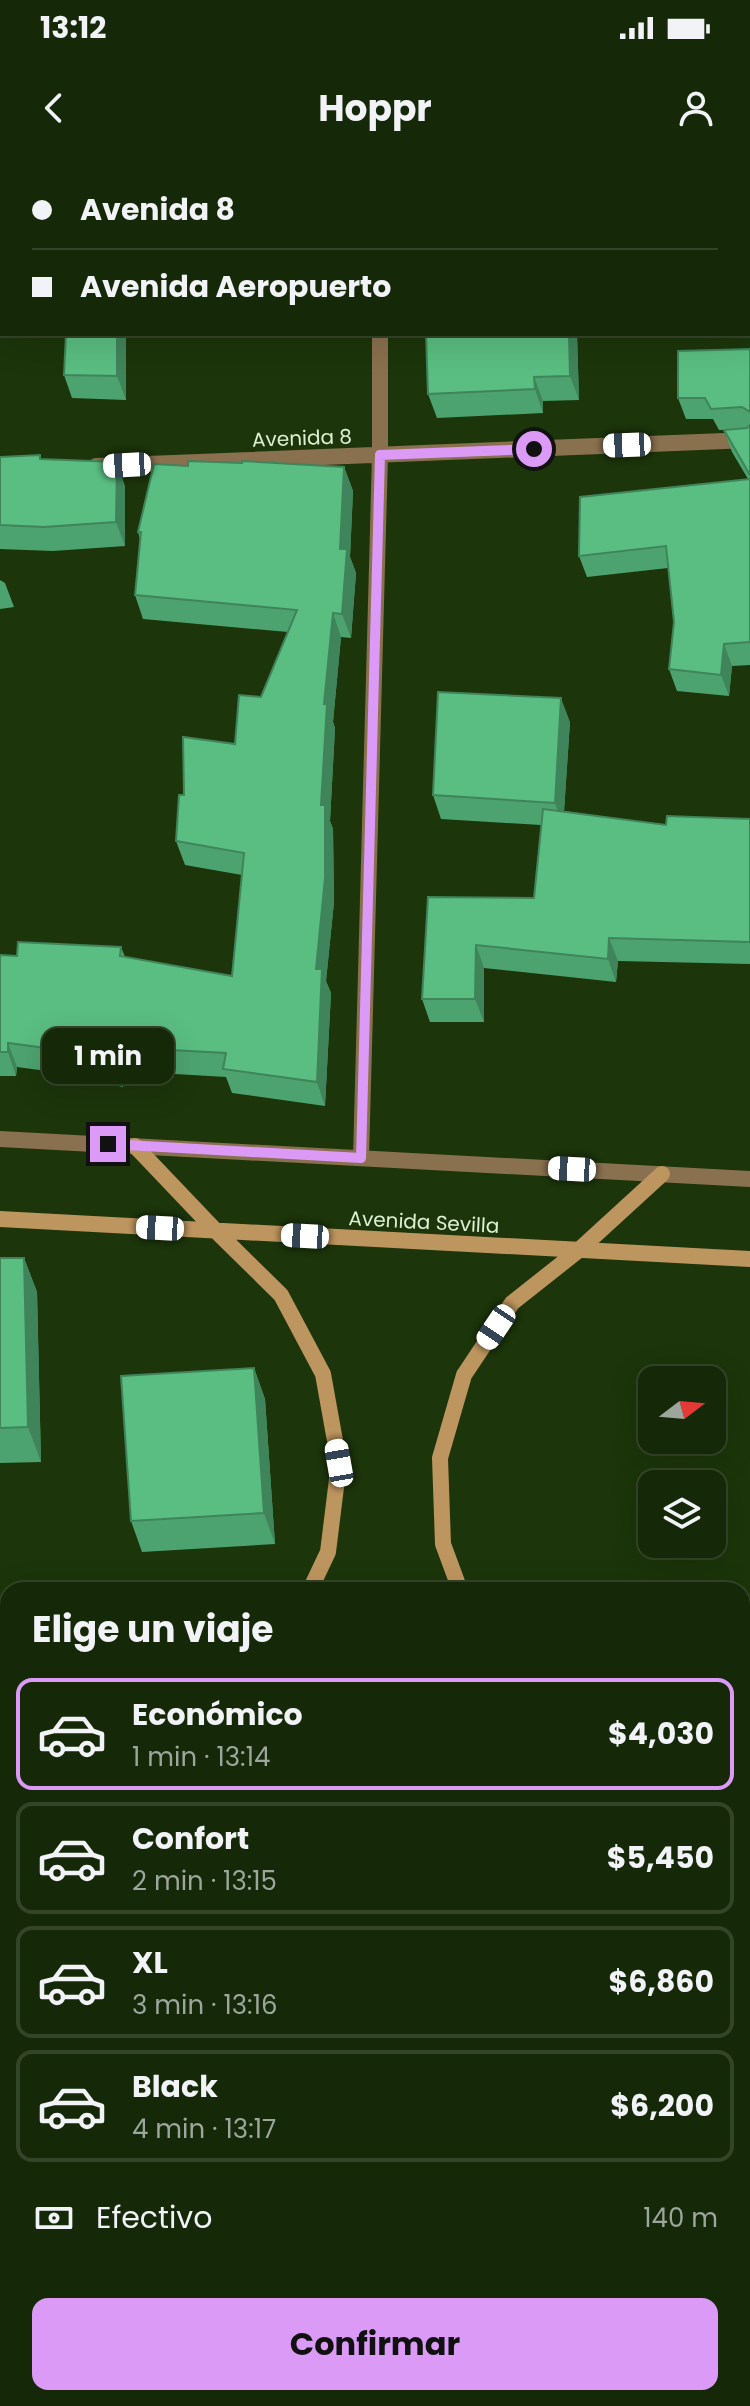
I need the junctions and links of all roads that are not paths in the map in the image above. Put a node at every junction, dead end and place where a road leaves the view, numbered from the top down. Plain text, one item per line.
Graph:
1 (380, 336) edge
2 (750, 440) edge
3 (380, 455) junction
4 (79, 467) edge
5 (0, 1139) edge
6 (135, 1146) junction
7 (361, 1158) junction
8 (662, 1174) junction
9 (750, 1179) edge
10 (0, 1219) edge
11 (216, 1231) junction
12 (579, 1250) junction
13 (750, 1259) edge
14 (314, 1582) edge
15 (457, 1582) edge

1 - 3 street
2 - 3 street, Avenida 8
3 - 4 street, Avenida 8
3 - 7 street
5 - 6 street
6 - 7 street
6 - 11 main road
7 - 8 street
8 - 9 street
8 - 12 main road
10 - 11 main road, Avenida Sevilla
11 - 12 main road, Avenida Sevilla
11 - 14 main road
12 - 13 main road, Avenida Sevilla
12 - 15 main road

